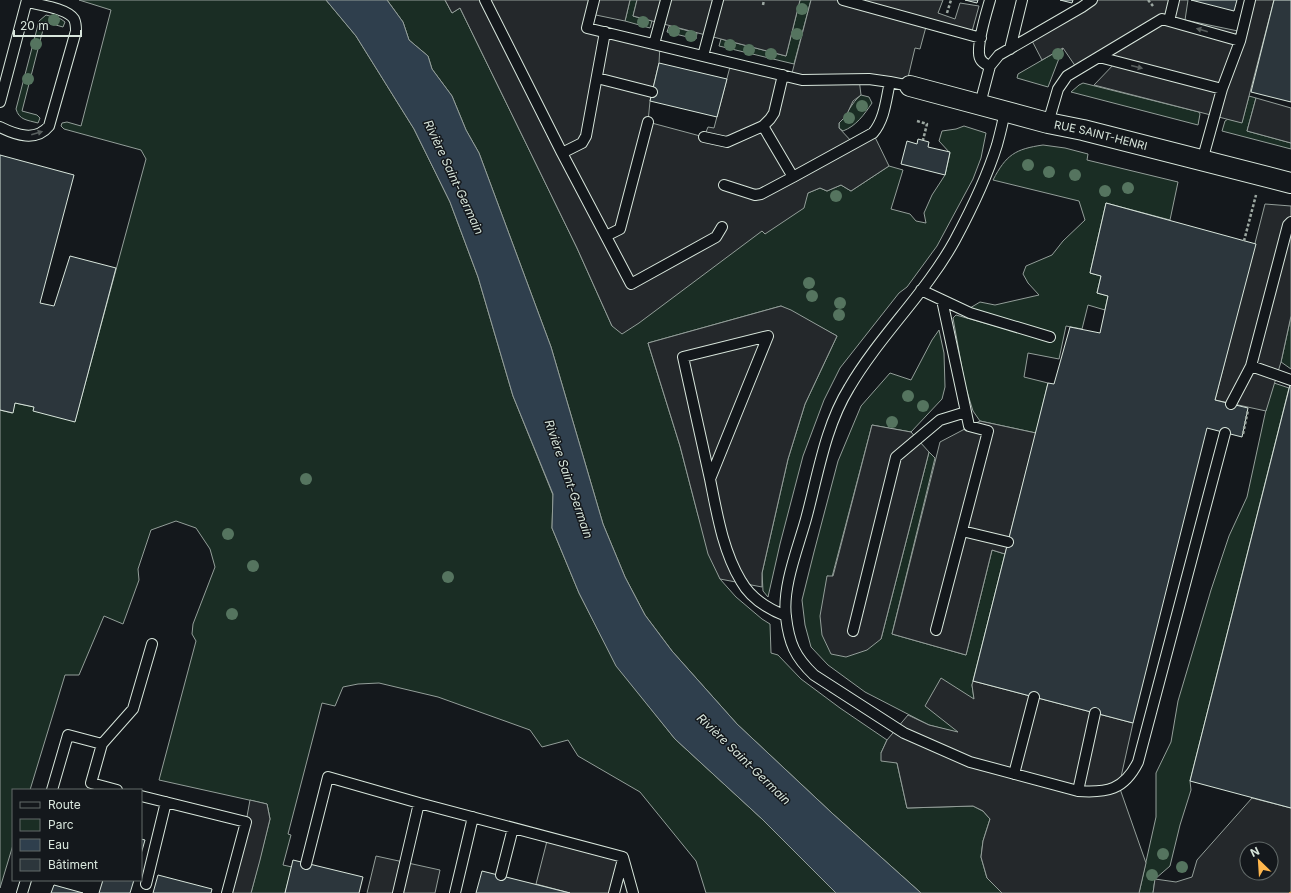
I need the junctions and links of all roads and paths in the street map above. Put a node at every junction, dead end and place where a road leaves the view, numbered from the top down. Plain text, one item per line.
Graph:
1 (485, 0) edge
2 (594, 0) edge
3 (666, 0) edge
4 (718, 0) edge
5 (764, 0) edge
6 (843, 0) edge
7 (990, 0) edge
8 (1022, 0) edge
9 (1092, 0) edge
10 (1174, 0) edge
11 (1250, 0) edge
12 (27, 1) edge
13 (763, 5) dead end
14 (1169, 21) junction
15 (605, 32) junction
16 (981, 38) junction
17 (1240, 41) junction
18 (654, 44) junction
19 (1010, 48) junction
20 (703, 56) junction
21 (1099, 57) junction
22 (990, 66) junction
23 (783, 75) junction
24 (597, 78) junction
25 (890, 82) junction
26 (910, 86) joint
27 (1222, 89) junction
28 (652, 92) dead end
29 (0, 102) edge
30 (980, 104) junction
31 (1005, 111) junction
32 (917, 121) dead end
33 (648, 122) dead end
34 (1048, 123) junction
35 (763, 126) junction
36 (0, 127) edge
37 (704, 138) dead end
38 (924, 140) dead end
39 (562, 153) junction
40 (1202, 161) junction
41 (793, 177) junction
42 (1291, 183) edge
43 (724, 185) dead end
44 (1256, 195) dead end
45 (1291, 222) edge
46 (722, 227) dead end
47 (606, 236) junction
48 (1244, 241) dead end
49 (921, 290) junction
50 (942, 300) junction
51 (1050, 337) dead end
52 (1251, 366) junction
53 (1291, 380) edge
54 (1230, 404) joint
55 (966, 412) junction
56 (1225, 433) joint
57 (710, 479) junction
58 (962, 531) junction
59 (1008, 542) dead end
60 (786, 616) junction
61 (936, 630) dead end
62 (853, 632) dead end
63 (152, 644) dead end
64 (1034, 697) dead end
65 (1095, 713) dead end
66 (102, 744) junction
67 (1014, 774) junction
68 (90, 787) edge
69 (52, 789) edge
70 (108, 789) edge
71 (1078, 791) junction
72 (142, 796) edge
73 (166, 802) junction
74 (419, 803) junction
75 (473, 817) junction
76 (513, 828) junction
77 (623, 857) junction
78 (306, 864) dead end
79 (501, 876) dead end
80 (26, 881) edge
81 (146, 884) dead end
82 (22, 893) edge
83 (227, 893) edge
84 (398, 893) edge
85 (455, 893) edge
86 (614, 893) edge
87 (633, 893) edge

1 - 39 lane
2 - 15 lane
3 - 18 lane
4 - 20 lane
5 - 13 path
6 - 16 lane
7 - 16 lane
8 - 19 lane
9 - 19 lane
10 - 14 lane
11 - 17 lane
12 - 29 lane
36 -> 12 lane
17 -> 14 lane
14 - 21 lane
15 - 18 lane
15 - 24 lane
16 - 22 lane
17 - 27 lane
18 - 20 lane
19 - 22 lane
20 - 23 lane
21 -> 27 lane
21 - 34 lane
22 - 30 lane
23 - 25 lane
23 - 35 lane
24 - 28 lane
24 - 39 lane
25 - 26 lane
25 - 41 lane
26 - 30 street, RUE SAINT-HENRI
27 - 40 lane
30 - 31 street, RUE SAINT-HENRI
31 - 34 street, RUE SAINT-HENRI
31 - 49 lane
32 - 38 path
33 - 47 lane
34 - 40 street, RUE SAINT-HENRI
35 - 37 lane
35 - 41 lane
39 - 47 lane
40 - 42 street, RUE SAINT-HENRI
41 - 43 lane
44 - 48 path
45 - 52 lane
46 - 47 lane
49 - 50 lane
49 - 60 lane
50 - 51 lane
50 - 55 lane
52 - 53 lane
52 - 54 lane
54 - 56 path
55 - 58 lane
55 - 62 lane
56 - 71 lane
57 - 57 lane
57 - 60 lane
58 - 59 lane
58 - 61 lane
60 - 67 lane
63 - 66 lane
64 - 67 lane
65 - 71 lane
66 - 68 lane
66 - 69 lane
67 - 71 lane
68 - 70 lane
72 - 73 lane
73 - 81 lane
73 - 83 lane
74 - 75 lane
74 - 78 lane
74 - 84 lane
75 - 76 lane
75 - 85 lane
76 - 77 lane
76 - 79 lane
77 - 86 lane
77 - 87 lane
80 - 82 lane

